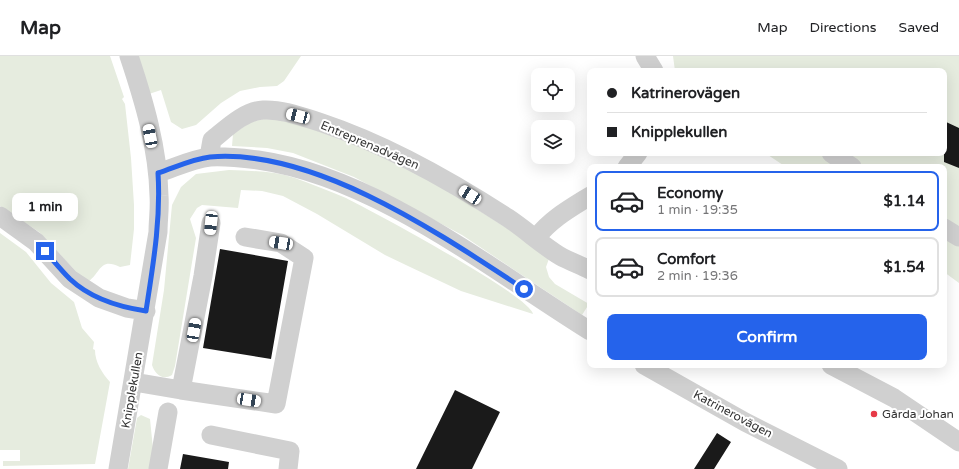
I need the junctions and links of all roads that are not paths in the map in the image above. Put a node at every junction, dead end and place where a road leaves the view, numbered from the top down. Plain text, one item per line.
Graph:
1 (129, 56) edge
2 (645, 56) edge
3 (652, 68) edge
4 (636, 156) edge
5 (836, 156) edge
6 (209, 157) junction
7 (629, 164) edge
8 (848, 164) edge
9 (158, 173) junction
10 (587, 198) edge
11 (0, 216) edge
12 (211, 223) dead end
13 (947, 230) edge
14 (245, 237) dead end
15 (959, 237) edge
16 (536, 238) junction
17 (587, 269) edge
18 (146, 311) junction
19 (587, 329) edge
20 (649, 368) edge
21 (837, 368) edge
22 (134, 382) junction
23 (181, 390) junction
24 (168, 412) dead end
25 (212, 435) dead end
26 (959, 442) edge
27 (827, 466) edge
28 (118, 469) edge
29 (158, 469) edge
30 (288, 469) edge

1 - 9 street, Knipplekullen
2 - 3 street
4 - 7 street
5 - 8 street
6 - 9 street
6 - 16 street, Entreprenadvägen
6 - 19 street
9 - 18 street, Knipplekullen
10 - 16 street
11 - 18 street
12 - 23 street
13 - 15 street
14 - 23 street
16 - 17 street, Entreprenadvägen
18 - 22 street, Knipplekullen
20 - 27 street, Katrinerovägen
21 - 26 street
22 - 23 street
22 - 28 street, Knipplekullen
24 - 29 street
25 - 30 street

